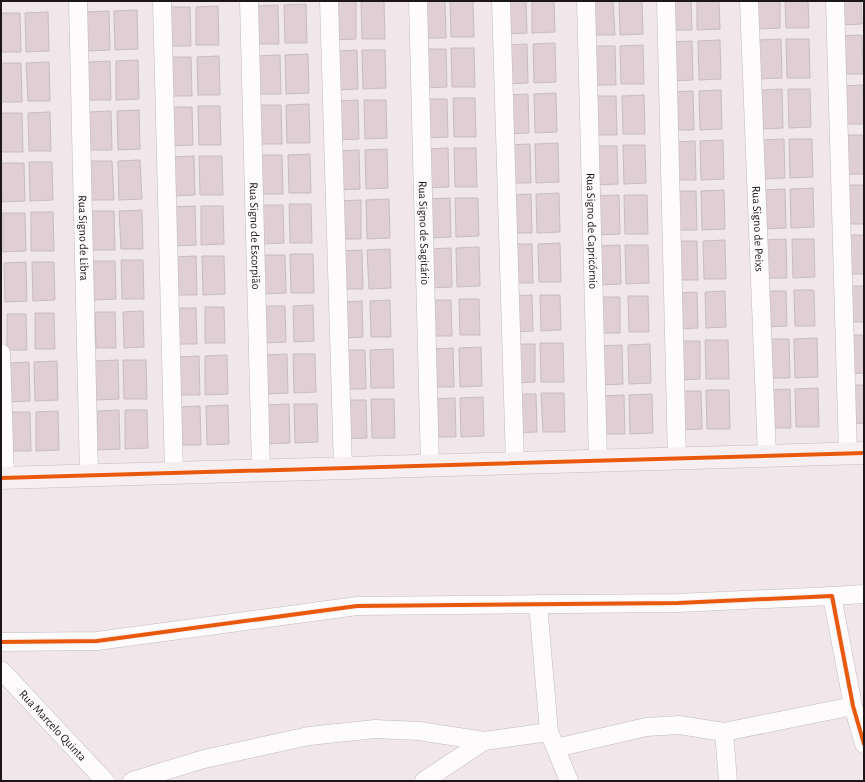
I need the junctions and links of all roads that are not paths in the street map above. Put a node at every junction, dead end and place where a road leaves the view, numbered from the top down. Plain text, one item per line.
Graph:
1 (78, 1) edge
2 (162, 1) edge
3 (249, 1) edge
4 (329, 1) edge
5 (418, 1) edge
6 (502, 1) edge
7 (586, 1) edge
8 (666, 1) edge
9 (750, 1) edge
10 (835, 1) edge
11 (1, 353) edge
12 (856, 454) edge
13 (767, 456) junction
14 (677, 459) junction
15 (598, 461) junction
16 (515, 463) junction
17 (430, 466) junction
18 (343, 468) junction
19 (261, 470) junction
20 (174, 473) junction
21 (89, 475) junction
22 (3, 478) edge
23 (864, 594) edge
24 (832, 596) junction
25 (538, 604) junction
26 (1, 642) edge
27 (1, 670) edge
28 (853, 706) junction
29 (724, 732) junction
30 (553, 740) junction
31 (484, 741) junction
32 (864, 744) edge
33 (105, 781) edge
34 (132, 781) edge
35 (424, 781) edge
36 (569, 781) edge
37 (728, 781) edge

1 - 21 street, Rua Signo de Libra
2 - 20 street
3 - 19 street, Rua Signo de Escorpião
4 - 18 street
5 - 17 street, Rua Signo de Sagitário
6 - 16 street
7 - 15 street, Rua Signo de Capricórnio
8 - 14 street
9 - 13 street, Rua Signo de Peixs
10 - 12 street
11 - 22 street
12 - 13 street
13 - 14 street
14 - 15 street
15 - 16 street
16 - 17 street
17 - 18 street
18 - 19 street
19 - 20 street
20 - 21 street
21 - 22 street
23 - 24 street
24 - 25 street
24 - 28 street
25 - 26 street
25 - 30 street
27 - 33 street, Rua Marcelo Quinta
28 - 29 street
28 - 32 street
29 - 30 street
29 - 37 street
30 - 31 street
30 - 36 street
31 - 34 street
31 - 35 street

